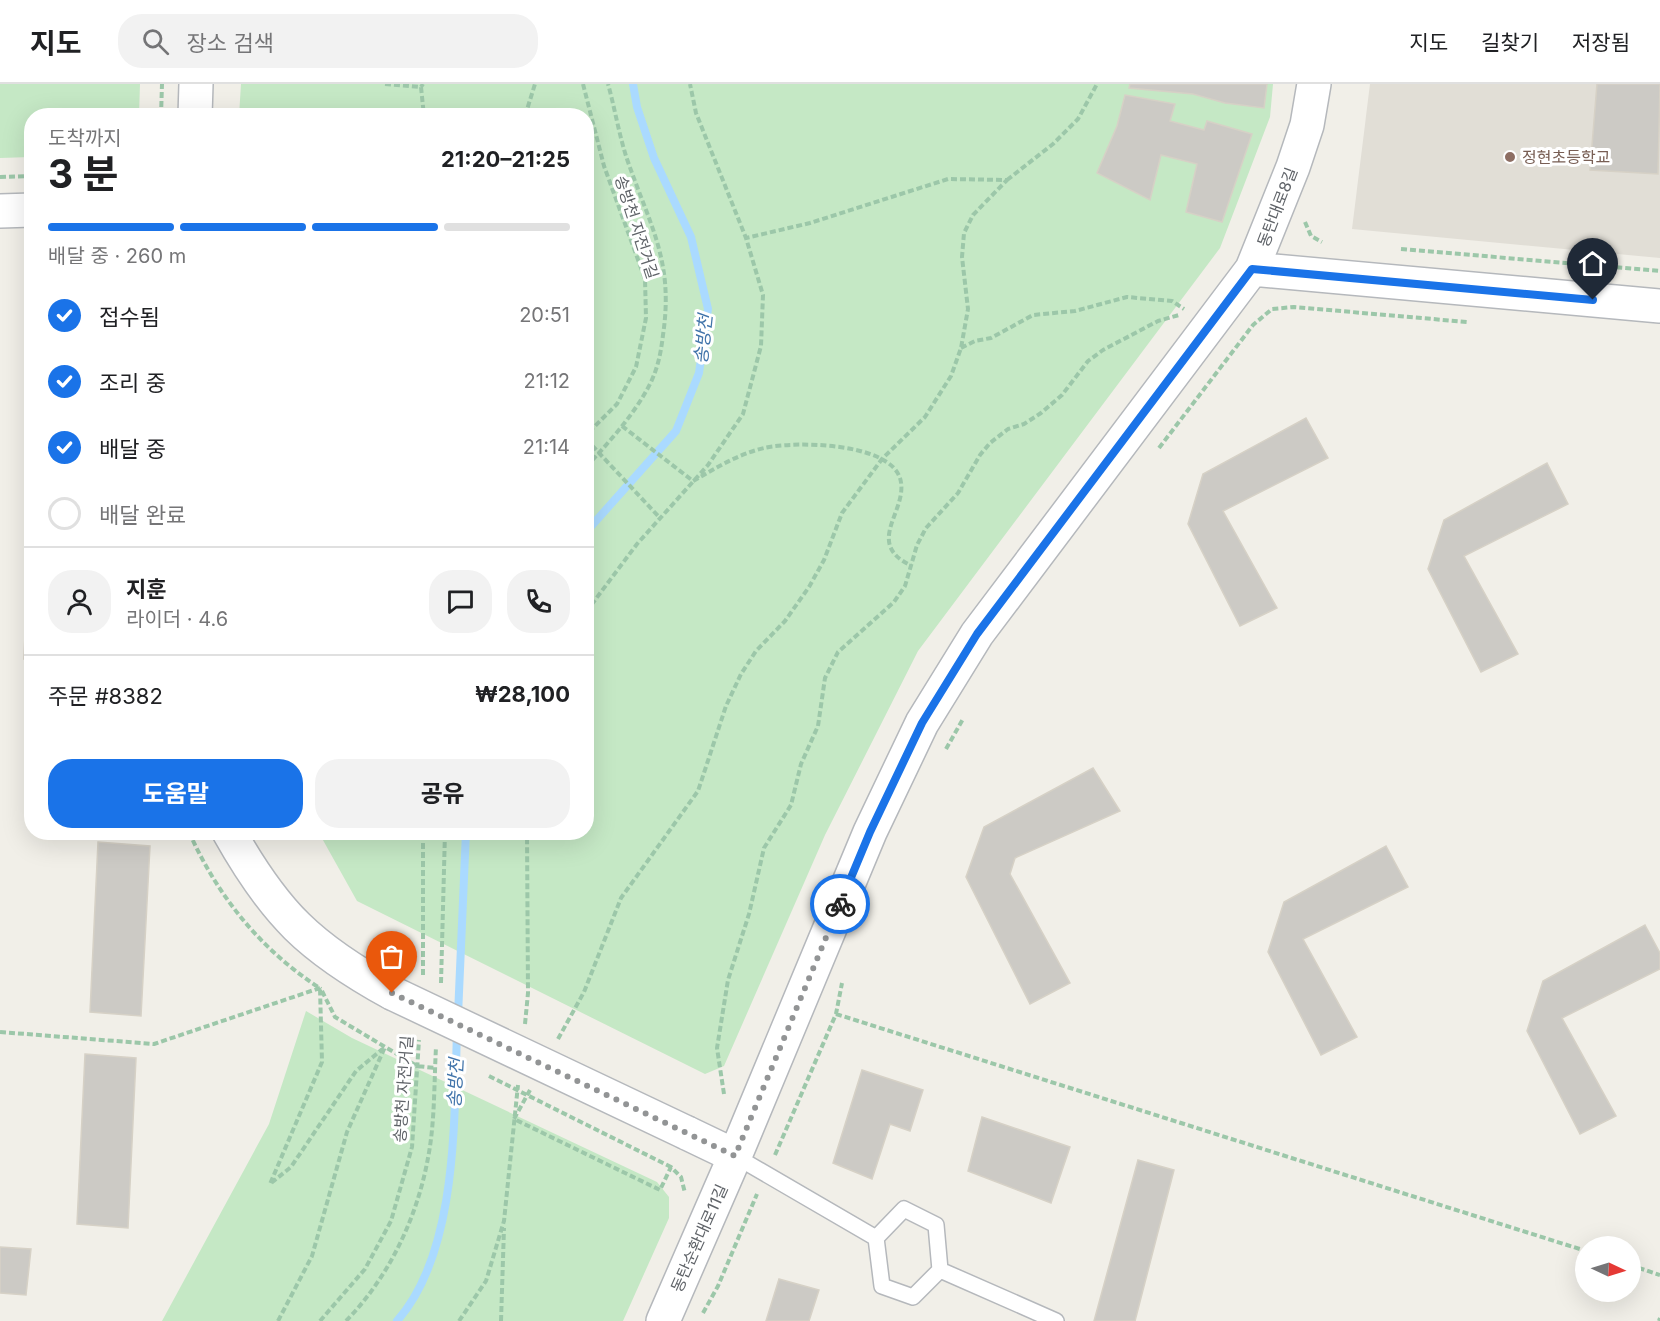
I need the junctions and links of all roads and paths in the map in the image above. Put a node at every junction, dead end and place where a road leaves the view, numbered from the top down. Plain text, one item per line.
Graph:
1 (162, 84) edge
2 (196, 84) edge
3 (385, 84) edge
4 (535, 84) edge
5 (583, 84) edge
6 (608, 84) edge
7 (690, 84) edge
8 (1097, 84) edge
9 (1314, 84) edge
10 (422, 86) edge
11 (161, 108) edge
12 (195, 108) edge
13 (423, 108) edge
14 (528, 108) edge
15 (590, 108) edge
16 (594, 124) edge
17 (0, 177) edge
18 (24, 177) edge
19 (1007, 180) junction
20 (24, 210) edge
21 (0, 211) edge
22 (1305, 212) dead end
23 (746, 238) junction
24 (1331, 243) dead end
25 (1400, 249) dead end
26 (1252, 269) junction
27 (1660, 271) edge
28 (1660, 306) edge
29 (1470, 322) dead end
30 (961, 348) junction
31 (622, 426) junction
32 (594, 428) edge
33 (594, 447) edge
34 (599, 453) junction
35 (1153, 456) dead end
36 (594, 458) edge
37 (882, 459) junction
38 (693, 481) junction
39 (660, 518) junction
40 (912, 566) junction
41 (594, 601) edge
42 (968, 712) dead end
43 (944, 752) dead end
44 (234, 840) edge
45 (423, 840) edge
46 (445, 840) edge
47 (844, 976) dead end
48 (423, 977) dead end
49 (441, 987) dead end
50 (320, 988) junction
51 (836, 1014) junction
52 (0, 1032) edge
53 (419, 1032) dead end
54 (411, 1037) dead end
55 (557, 1041) dead end
56 (421, 1042) dead end
57 (385, 1047) junction
58 (442, 1052) dead end
59 (417, 1066) junction
60 (435, 1068) junction
61 (484, 1073) dead end
62 (536, 1080) dead end
63 (724, 1094) dead end
64 (735, 1156) junction
65 (671, 1167) junction
66 (766, 1174) junction
67 (685, 1198) dead end
68 (504, 1221) dead end
69 (876, 1238) junction
70 (1575, 1248) edge
71 (1641, 1269) edge
72 (940, 1270) junction
73 (1660, 1275) edge
74 (1040, 1318) edge
75 (278, 1321) edge
76 (320, 1321) edge
77 (346, 1321) edge
78 (501, 1321) edge
79 (663, 1321) edge
80 (698, 1321) edge
81 (1056, 1321) edge

1 - 11 path
2 - 12 street
3 - 10 path
4 - 14 path
5 - 15 path, 송방천 자전거길
6 - 31 path
7 - 23 path
8 - 19 path
9 - 26 street, 동탄대로8길
10 - 13 path
16 - 32 path, 송방천 자전거길
17 - 18 path
19 - 23 path
19 - 30 path
20 - 21 street
22 - 24 path
23 - 38 path
25 - 27 path
26 - 28 street
26 - 64 street, 동탄대로8길
29 - 35 path
30 - 37 path
30 - 40 path
31 - 34 path
31 - 38 path
33 - 34 path
34 - 36 path
34 - 39 path
37 - 38 path
37 - 40 path
37 - 55 path
38 - 39 path
39 - 41 path
40 - 63 path
42 - 43 path
44 - 64 street, bridge
45 - 48 path
46 - 49 path
47 - 51 path
50 - 52 path
50 - 57 path
50 - 57 path
51 - 66 path
51 - 70 path
53 - 59 path, 송방천 자전거길
54 - 56 path
57 - 59 path
57 - 75 path
58 - 60 path
59 - 60 path
59 - 76 path, 송방천 자전거길
60 - 77 path
61 - 65 path, bridge
62 - 65 path
64 - 66 lane
64 - 79 street, 동탄순환대로11길
65 - 67 path
66 - 69 lane
66 - 80 path
68 - 78 path
69 - 72 lane
69 - 72 lane
71 - 73 path
72 - 74 lane
74 - 81 lane

